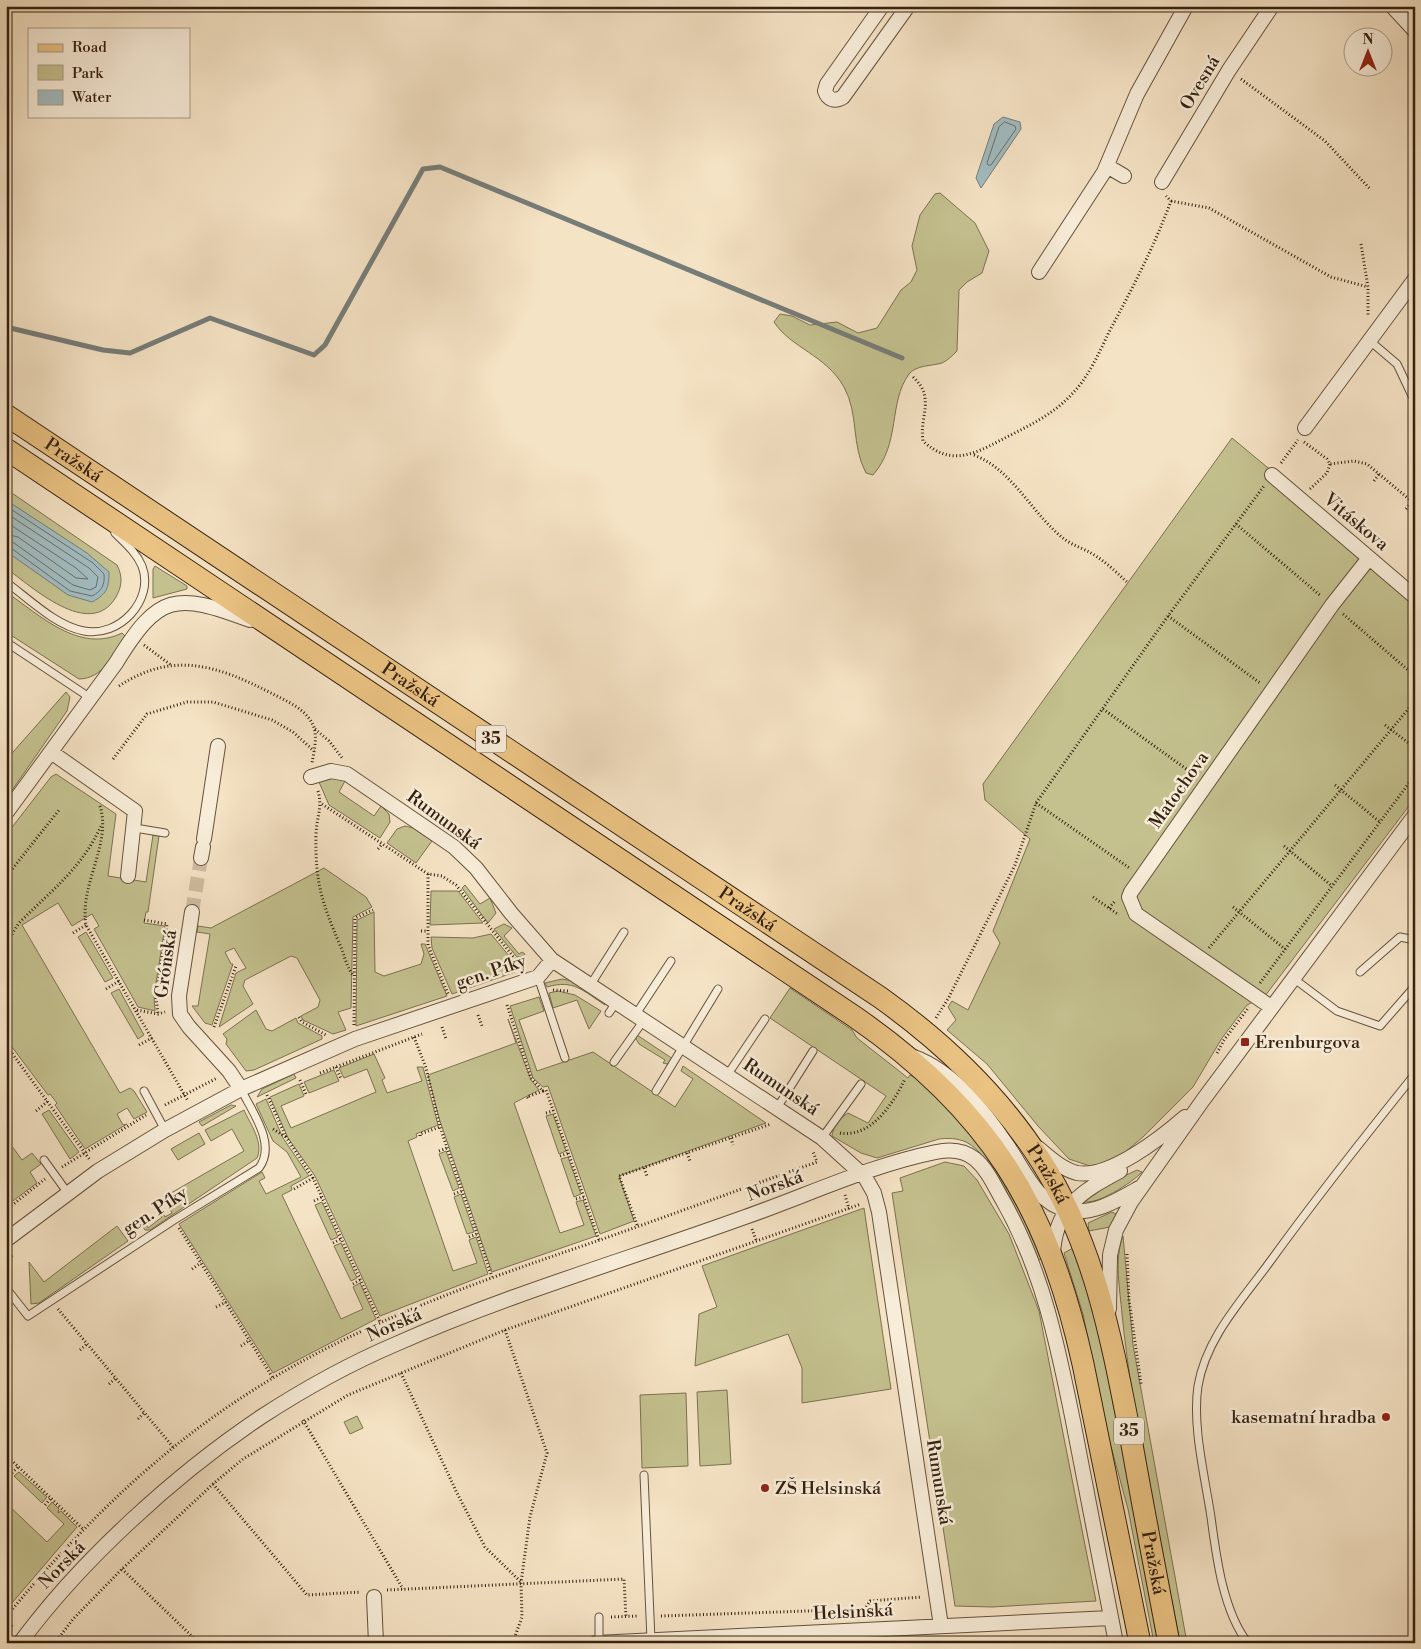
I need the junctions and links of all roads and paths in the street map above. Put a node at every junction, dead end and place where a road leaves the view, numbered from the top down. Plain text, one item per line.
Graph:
1 (882, 6) edge
2 (908, 6) edge
3 (1186, 6) edge
4 (1272, 6) edge
5 (1392, 6) edge
6 (1415, 31) edge
7 (1229, 70) junction
8 (1107, 166) junction
9 (1124, 176) dead end
10 (1164, 188) joint
11 (1371, 190) dead end
12 (1171, 201) junction
13 (1361, 244) dead end
14 (1038, 272) dead end
15 (1415, 279) edge
16 (1368, 287) junction
17 (1365, 321) dead end
18 (1370, 341) junction
19 (913, 377) dead end
20 (1415, 402) edge
21 (6, 415) edge
22 (1302, 433) joint
23 (6, 449) edge
24 (974, 455) junction
25 (1330, 464) junction
26 (1379, 474) junction
27 (1272, 475) dead end
28 (1374, 481) dead end
29 (1304, 495) dead end
30 (85, 502) junction
31 (1414, 503) edge
32 (1406, 508) dead end
33 (1369, 558) junction
34 (6, 582) edge
35 (1127, 582) dead end
36 (1415, 597) edge
37 (1329, 602) dead end
38 (1337, 609) dead end
39 (1168, 616) junction
40 (1364, 623) dead end
41 (1359, 628) junction
42 (276, 630) junction
43 (132, 637) junction
44 (6, 642) edge
45 (171, 666) junction
46 (1415, 676) edge
47 (113, 690) dead end
48 (1273, 692) junction
49 (89, 698) junction
50 (1415, 701) edge
51 (1103, 709) junction
52 (1385, 725) dead end
53 (314, 729) junction
54 (1391, 729) junction
55 (218, 746) dead end
56 (1415, 748) edge
57 (314, 751) junction
58 (51, 752) junction
59 (113, 759) dead end
60 (347, 774) junction
61 (1415, 775) edge
62 (313, 776) joint
63 (1207, 783) junction
64 (1335, 785) dead end
65 (1341, 790) junction
66 (99, 800) dead end
67 (1036, 802) junction
68 (59, 810) dead end
69 (6, 813) edge
70 (1415, 815) edge
71 (105, 818) junction
72 (1380, 822) junction
73 (135, 828) junction
74 (165, 833) dead end
75 (382, 844) junction
76 (202, 846) tunnel mouth
77 (1284, 846) dead end
78 (378, 849) dead end
79 (1290, 851) junction
80 (428, 874) junction
81 (128, 876) dead end
82 (1142, 876) junction
83 (6, 877) edge
84 (1332, 886) junction
85 (1234, 906) dead end
86 (373, 910) dead end
87 (1239, 911) junction
88 (192, 912) tunnel mouth
89 (144, 920) dead end
90 (86, 925) junction
91 (421, 931) dead end
92 (428, 931) junction
93 (624, 932) dead end
94 (73, 933) dead end
95 (1415, 940) edge
96 (6, 943) edge
97 (1285, 949) junction
98 (1202, 957) junction
99 (552, 960) junction
100 (671, 961) dead end
101 (236, 966) dead end
102 (521, 970) dead end
103 (1360, 972) dead end
104 (354, 976) junction
105 (538, 977) junction
106 (1293, 978) junction
107 (119, 981) junction
108 (591, 984) junction
109 (1415, 986) edge
110 (106, 989) dead end
111 (718, 989) dead end
112 (1256, 989) dead end
113 (450, 997) dead end
114 (507, 1005) dead end
115 (1271, 1007) junction
116 (136, 1010) junction
117 (478, 1015) dead end
118 (640, 1016) junction
119 (299, 1017) dead end
120 (765, 1019) dead end
121 (934, 1021) dead end
122 (482, 1026) dead end
123 (442, 1027) dead end
124 (215, 1029) dead end
125 (152, 1038) junction
126 (330, 1038) dead end
127 (355, 1039) junction
128 (446, 1039) dead end
129 (139, 1045) dead end
130 (684, 1046) junction
131 (7, 1048) edge
132 (813, 1051) dead end
133 (565, 1058) dead end
134 (614, 1062) dead end
135 (905, 1062) junction
136 (336, 1067) junction
137 (318, 1073) dead end
138 (728, 1074) junction
139 (1415, 1074) edge
140 (221, 1075) dead end
141 (309, 1077) dead end
142 (341, 1079) dead end
143 (300, 1080) junction
144 (292, 1083) dead end
145 (861, 1084) dead end
146 (241, 1089) junction
147 (276, 1091) dead end
148 (543, 1091) junction
149 (656, 1091) dead end
150 (144, 1092) dead end
151 (184, 1094) junction
152 (306, 1094) dead end
153 (528, 1098) dead end
154 (48, 1101) junction
155 (1199, 1105) junction
156 (777, 1108) junction
157 (155, 1110) junction
158 (554, 1110) junction
159 (36, 1111) dead end
160 (546, 1113) dead end
161 (771, 1124) dead end
162 (440, 1127) junction
163 (1172, 1128) junction
164 (165, 1130) junction
165 (825, 1135) junction
166 (420, 1136) dead end
167 (1025, 1137) junction
168 (730, 1138) junction
169 (733, 1146) dead end
170 (448, 1148) junction
171 (439, 1151) dead end
172 (84, 1152) junction
173 (569, 1153) junction
174 (687, 1153) junction
175 (560, 1156) dead end
176 (44, 1160) dead end
177 (690, 1160) dead end
178 (817, 1162) dead end
179 (644, 1168) junction
180 (98, 1171) junction
181 (53, 1172) junction
182 (862, 1174) junction
183 (647, 1176) dead end
184 (313, 1178) junction
185 (1142, 1187) junction
186 (294, 1189) dead end
187 (462, 1191) junction
188 (68, 1192) junction
189 (844, 1193) dead end
190 (454, 1194) dead end
191 (322, 1197) junction
192 (584, 1197) junction
193 (576, 1199) dead end
194 (314, 1201) dead end
195 (6, 1210) edge
196 (1067, 1210) junction
197 (637, 1225) junction
198 (178, 1227) dead end
199 (477, 1234) junction
200 (468, 1237) dead end
201 (341, 1239) junction
202 (6, 1240) edge
203 (599, 1240) junction
204 (333, 1243) dead end
205 (21, 1248) dead end
206 (1127, 1249) dead end
207 (1053, 1256) junction
208 (6, 1260) edge
209 (201, 1263) junction
210 (192, 1269) dead end
211 (492, 1277) junction
212 (360, 1280) junction
213 (353, 1284) dead end
214 (6, 1288) edge
215 (51, 1301) junction
216 (226, 1302) junction
217 (216, 1307) dead end
218 (380, 1322) junction
219 (1109, 1329) junction
220 (505, 1330) junction
221 (250, 1340) junction
222 (87, 1344) junction
223 (241, 1346) dead end
224 (80, 1350) dead end
225 (401, 1373) junction
226 (116, 1378) junction
227 (273, 1378) junction
228 (109, 1384) dead end
229 (1142, 1390) dead end
230 (144, 1413) junction
231 (138, 1419) dead end
232 (303, 1420) junction
233 (172, 1447) junction
234 (6, 1455) edge
235 (18, 1466) junction
236 (12, 1473) dead end
237 (644, 1475) dead end
238 (213, 1484) junction
239 (51, 1498) junction
240 (45, 1504) dead end
241 (84, 1530) junction
242 (122, 1569) junction
243 (521, 1583) junction
244 (403, 1590) junction
245 (374, 1593) junction
246 (938, 1596) junction
247 (649, 1616) junction
248 (6, 1617) edge
249 (599, 1617) joint
250 (626, 1617) junction
251 (1111, 1618) junction
252 (941, 1626) junction
253 (799, 1638) edge
254 (514, 1640) dead end
255 (648, 1641) edge
256 (20, 1643) edge
257 (55, 1643) edge
258 (199, 1643) edge
259 (376, 1643) edge
260 (597, 1643) edge
261 (1116, 1643) edge
262 (1140, 1643) edge
263 (1169, 1643) edge
264 (1248, 1643) edge

1 - 2 street
3 - 8 street
4 - 7 street, Ovesná
5 - 6 street
7 - 10 street, Ovesná
7 - 11 path
8 - 9 street
8 - 14 street
10 - 12 path
12 - 16 path
12 - 24 path
13 - 16 path
15 - 18 street
16 - 17 path
18 - 20 lane
18 - 22 street
19 - 24 path
21 - 167 main road, Pražská / 35
22 - 25 path
23 - 30 main road, Pražská / 35
24 - 35 path
25 - 26 path
25 - 29 path
26 - 28 path
26 - 31 path
27 - 33 street, Vitáskova
30 - 34 lane
30 - 42 main road, Pražská / 35
31 - 32 path
33 - 36 street, Vitáskova
33 - 48 street, Matochova
37 - 39 path
38 - 41 path
39 - 48 path
39 - 51 path
40 - 41 path
41 - 46 path
42 - 43 street
42 - 135 main road, Pražská / 35
43 - 45 path
43 - 49 street
44 - 49 lane
45 - 47 path
45 - 53 path
48 - 63 street, Matochova
49 - 58 street
50 - 54 path
51 - 63 path
51 - 67 path
52 - 54 path
53 - 57 path
53 - 60 path
54 - 56 path
54 - 65 path
55 - 76 street
57 - 59 path
57 - 62 path
58 - 69 street
58 - 73 street
60 - 62 street
60 - 99 street, Rumunská
61 - 72 path
63 - 82 street, Matochova
64 - 65 path
65 - 72 path
65 - 79 path
66 - 71 path
67 - 82 path
67 - 121 path
68 - 83 path
70 - 106 street
71 - 90 path
71 - 96 path
72 - 84 path
73 - 74 lane
73 - 81 street
75 - 78 path
75 - 80 path
75 - 104 path
77 - 79 path
79 - 84 path
79 - 87 path
80 - 92 path
80 - 102 path
82 - 98 street, Matochova
84 - 97 path
85 - 87 path
86 - 104 path
87 - 97 path
87 - 98 path
88 - 146 street, Grónská
89 - 116 path
90 - 94 path
90 - 107 path
91 - 92 path
92 - 113 path
93 - 108 lane
95 - 103 lane
97 - 112 path
98 - 115 street, Matochova
99 - 105 street, gen. Píky
99 - 108 street, Rumunská
100 - 118 lane
101 - 124 path
104 - 127 path
105 - 127 street, gen. Píky
105 - 133 lane
106 - 109 lane
106 - 115 street
107 - 110 path
107 - 116 path
108 - 118 street, Rumunská
111 - 130 lane
114 - 148 path
115 - 155 street
116 - 125 path
117 - 122 path
118 - 130 street, Rumunská
118 - 134 lane
119 - 126 path
120 - 138 lane
123 - 128 path
125 - 129 path
125 - 151 path
127 - 146 street, gen. Píky
130 - 138 street, Rumunská
130 - 149 lane
131 - 154 path
132 - 156 lane
135 - 165 path
135 - 196 street
135 - 207 main road, Pražská / 35
136 - 137 path
136 - 142 path
136 - 162 path
138 - 156 street, Rumunská
139 - 264 lane
140 - 151 path
141 - 143 path
143 - 144 path
143 - 152 path
145 - 165 lane
146 - 164 street, gen. Píky
146 - 215 lane, gen. Píky
147 - 184 path
148 - 153 path
148 - 158 path
150 - 157 lane
151 - 157 path
154 - 159 path
154 - 172 path
155 - 163 street
155 - 185 street
156 - 165 street, Rumunská
157 - 164 lane
157 - 172 path
158 - 160 path
158 - 173 path
161 - 168 path
162 - 166 path
162 - 170 path
163 - 167 street
163 - 196 street
164 - 180 street, gen. Píky
165 - 182 street, Rumunská
167 - 196 main road, Pražská / 35
168 - 169 path
168 - 174 path
170 - 171 path
170 - 187 path
172 - 180 path
172 - 181 path
173 - 175 path
173 - 192 path
174 - 177 path
174 - 179 path
176 - 181 lane
178 - 197 path
179 - 183 path
179 - 197 path
180 - 188 street, gen. Píky
181 - 188 lane
181 - 195 path
182 - 246 street, Rumunská
182 - 251 street
182 - 256 street, Norská
184 - 186 path
184 - 191 path
185 - 196 street
185 - 219 street
187 - 190 path
187 - 199 path
188 - 202 street, gen. Píky
189 - 220 path
191 - 194 path
191 - 201 path
192 - 193 path
192 - 203 path
196 - 207 street
196 - 219 main road, Pražská / 35
197 - 203 path
198 - 209 path
199 - 200 path
199 - 211 path
201 - 204 path
201 - 212 path
203 - 211 path
205 - 208 path
206 - 229 path
207 - 262 main road, Pražská / 35
209 - 210 path
209 - 216 path
211 - 218 path
212 - 213 path
212 - 218 path
214 - 215 lane, gen. Píky
215 - 222 path
216 - 217 path
216 - 221 path
218 - 227 path
219 - 263 main road, Pražská / 35
220 - 225 path
220 - 243 path
221 - 223 path
221 - 227 path
222 - 224 path
222 - 226 path
225 - 232 path
225 - 243 path
226 - 228 path
226 - 230 path
227 - 233 path
230 - 231 path
230 - 233 path
232 - 238 path
232 - 244 path
233 - 241 path
234 - 235 path
235 - 236 path
235 - 239 path
237 - 247 lane
238 - 242 path
238 - 245 path
239 - 240 path
239 - 241 path
241 - 248 path
242 - 257 path
242 - 258 path
243 - 244 path
243 - 250 path
243 - 254 path
244 - 245 path
245 - 259 street
246 - 247 path
246 - 252 street, Rumunská
247 - 250 path
247 - 255 lane
249 - 250 path
249 - 260 lane
251 - 252 street, Helsinská
251 - 261 street
252 - 253 street, Helsinská
253 - 255 street, Helsinská
255 - 260 street, Helsinská

